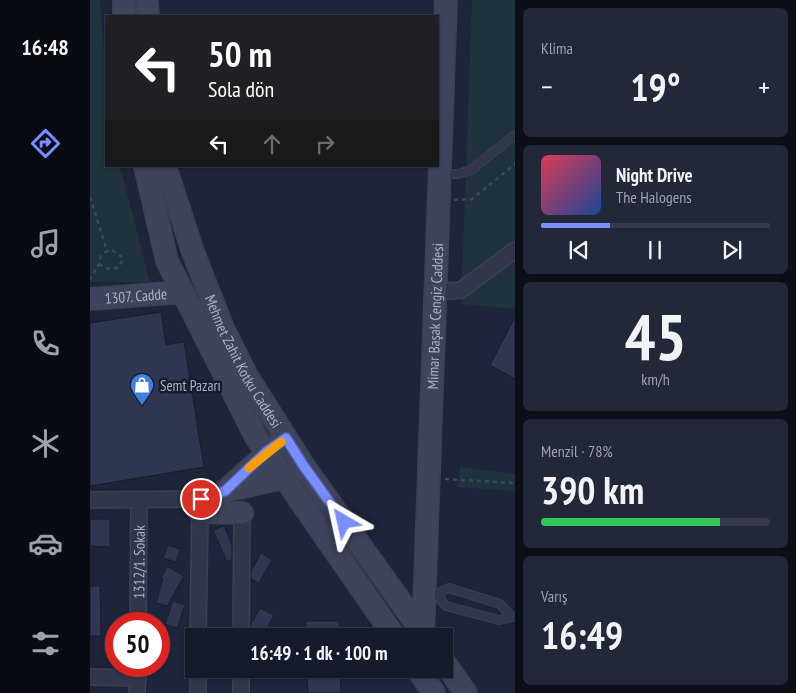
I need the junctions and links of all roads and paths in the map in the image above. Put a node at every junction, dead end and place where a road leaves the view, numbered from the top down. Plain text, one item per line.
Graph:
1 (124, 0) edge
2 (147, 0) edge
3 (446, 0) edge
4 (124, 15) edge
5 (148, 15) edge
6 (515, 134) edge
7 (515, 164) edge
8 (145, 167) edge
9 (165, 167) edge
10 (440, 174) junction
11 (90, 197) edge
12 (438, 200) junction
13 (515, 250) edge
14 (107, 251) junction
15 (99, 264) junction
16 (90, 280) edge
17 (182, 292) junction
18 (435, 292) junction
19 (90, 299) edge
20 (286, 438) junction
21 (266, 452) junction
22 (303, 465) junction
23 (283, 478) junction
24 (428, 478) junction
25 (515, 483) edge
26 (225, 491) junction
27 (90, 500) edge
28 (139, 500) junction
29 (200, 512) joint
30 (242, 513) joint
31 (386, 578) junction
32 (429, 587) junction
33 (138, 612) edge
34 (198, 628) edge
35 (241, 628) edge
36 (388, 628) edge
37 (419, 628) edge
38 (425, 628) edge
39 (105, 675) edge
40 (453, 675) edge
41 (90, 677) edge
42 (138, 677) edge
43 (198, 678) edge
44 (241, 678) edge
45 (420, 678) edge
46 (426, 678) edge
47 (138, 693) edge
48 (198, 693) edge
49 (241, 693) edge
50 (419, 693) edge
51 (434, 693) edge
52 (466, 693) edge

1 - 4 main road
2 - 5 main road
3 - 10 main road, Mimar Başak Cengiz Caddesi
6 - 10 lane
7 - 12 path
8 - 17 main road, Mehmet Zahit Kotku Caddesi
9 - 20 main road, Mehmet Zahit Kotku Caddesi
10 - 12 main road, Mimar Başak Cengiz Caddesi
11 - 14 path
12 - 18 main road, Mimar Başak Cengiz Caddesi
13 - 18 street
14 - 15 path
14 - 15 path
15 - 16 path
17 - 19 main road, 1307. Cadde
17 - 21 main road, Mehmet Zahit Kotku Caddesi
18 - 24 main road, Mimar Başak Cengiz Caddesi
20 - 21 main road
20 - 22 main road, Mehmet Zahit Kotku Caddesi
21 - 23 main road, Mehmet Zahit Kotku Caddesi
21 - 26 main road
22 - 23 main road
22 - 31 main road, Mehmet Zahit Kotku Caddesi
23 - 26 main road
23 - 36 main road, Mehmet Zahit Kotku Caddesi
24 - 25 path
24 - 32 main road, Mimar Başak Cengiz Caddesi
26 - 28 street
27 - 28 street
28 - 33 street, 1312/1. Sokak
29 - 30 main road
29 - 34 street
30 - 35 street
31 - 32 main road
31 - 37 main road, Mehmet Zahit Kotku Caddesi
32 - 32 lane
32 - 38 main road, Mimar Başak Cengiz Caddesi
39 - 41 street
40 - 52 main road
42 - 47 street
43 - 48 street
44 - 49 street
45 - 50 main road
46 - 51 main road

